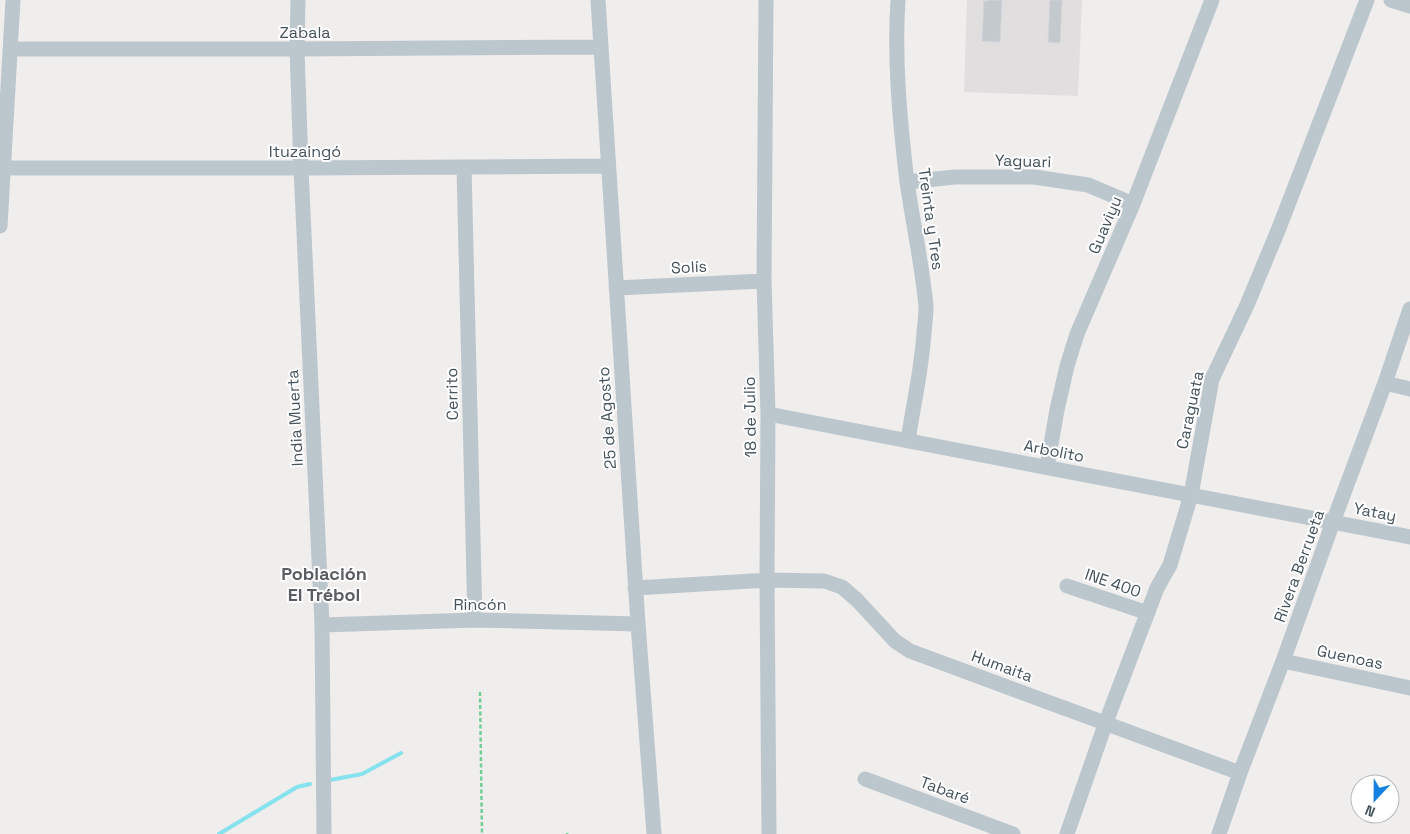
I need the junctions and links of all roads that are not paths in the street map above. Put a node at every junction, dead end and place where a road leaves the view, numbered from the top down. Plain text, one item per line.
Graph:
1 (13, 0) edge
2 (298, 0) edge
3 (598, 0) edge
4 (766, 0) edge
5 (898, 0) edge
6 (1212, 0) edge
7 (1367, 0) edge
8 (1391, 0) edge
9 (1410, 6) edge
10 (600, 47) junction
11 (10, 49) junction
12 (297, 49) junction
13 (608, 166) junction
14 (3, 168) junction
15 (300, 168) junction
16 (464, 168) junction
17 (908, 182) junction
18 (1134, 204) junction
19 (0, 226) edge
20 (764, 281) junction
21 (616, 288) junction
22 (1410, 309) edge
23 (1385, 383) junction
24 (1410, 389) edge
25 (768, 414) junction
26 (908, 441) junction
27 (1047, 467) junction
28 (1192, 495) junction
29 (1333, 522) junction
30 (1410, 537) edge
31 (767, 580) junction
32 (1067, 586) dead end
33 (635, 588) junction
34 (1148, 613) junction
35 (475, 620) junction
36 (322, 624) junction
37 (638, 624) junction
38 (1283, 661) junction
39 (1410, 688) edge
40 (1106, 722) junction
41 (1240, 773) junction
42 (865, 779) dead end
43 (324, 834) edge
44 (654, 834) edge
45 (769, 834) edge
46 (1013, 834) edge
47 (1067, 834) edge
48 (1219, 834) edge

1 - 11 street
2 - 12 street, India Muerta
3 - 10 street, 25 de Agosto
4 - 20 street, 18 de Julio
5 - 17 street, Treinta y Tres
6 - 18 street, Guaviyu
7 - 28 street, Caraguata
8 - 9 street
10 - 12 street, Zabala
10 - 13 street, 25 de Agosto
11 - 12 street, Zabala
11 - 14 street
12 - 15 street, India Muerta
13 - 16 street, Ituzaingó
13 - 21 street, 25 de Agosto
14 - 15 street, Ituzaingó
14 - 19 street
15 - 16 street, Ituzaingó
15 - 36 street, India Muerta
16 - 35 street, Cerrito
17 - 18 street, Yaguari
17 - 26 street, Treinta y Tres
18 - 27 street, Guaviyu
20 - 21 street, Solís
20 - 25 street, 18 de Julio
21 - 33 street, 25 de Agosto
22 - 23 street, Rivera Berrueta
23 - 24 street
23 - 29 street, Rivera Berrueta
25 - 26 street, Arbolito
25 - 31 street, 18 de Julio
26 - 27 street, Arbolito
27 - 28 street, Arbolito
28 - 29 street, Arbolito
28 - 34 street, Caraguata
29 - 30 street, Yatay
29 - 38 street, Rivera Berrueta
31 - 33 street
31 - 40 street, Humaita
31 - 45 street, 18 de Julio
32 - 34 street, INE 400
33 - 37 street, 25 de Agosto
34 - 40 street, Caraguata
35 - 36 street, Rincón
35 - 37 street, Rincón
36 - 43 street, India Muerta
37 - 44 street, 25 de Agosto
38 - 39 street, Guenoas
38 - 41 street, Rivera Berrueta
40 - 41 street, Humaita
40 - 47 street, Caraguata
41 - 48 street, Rivera Berrueta
42 - 46 street, Tabaré

